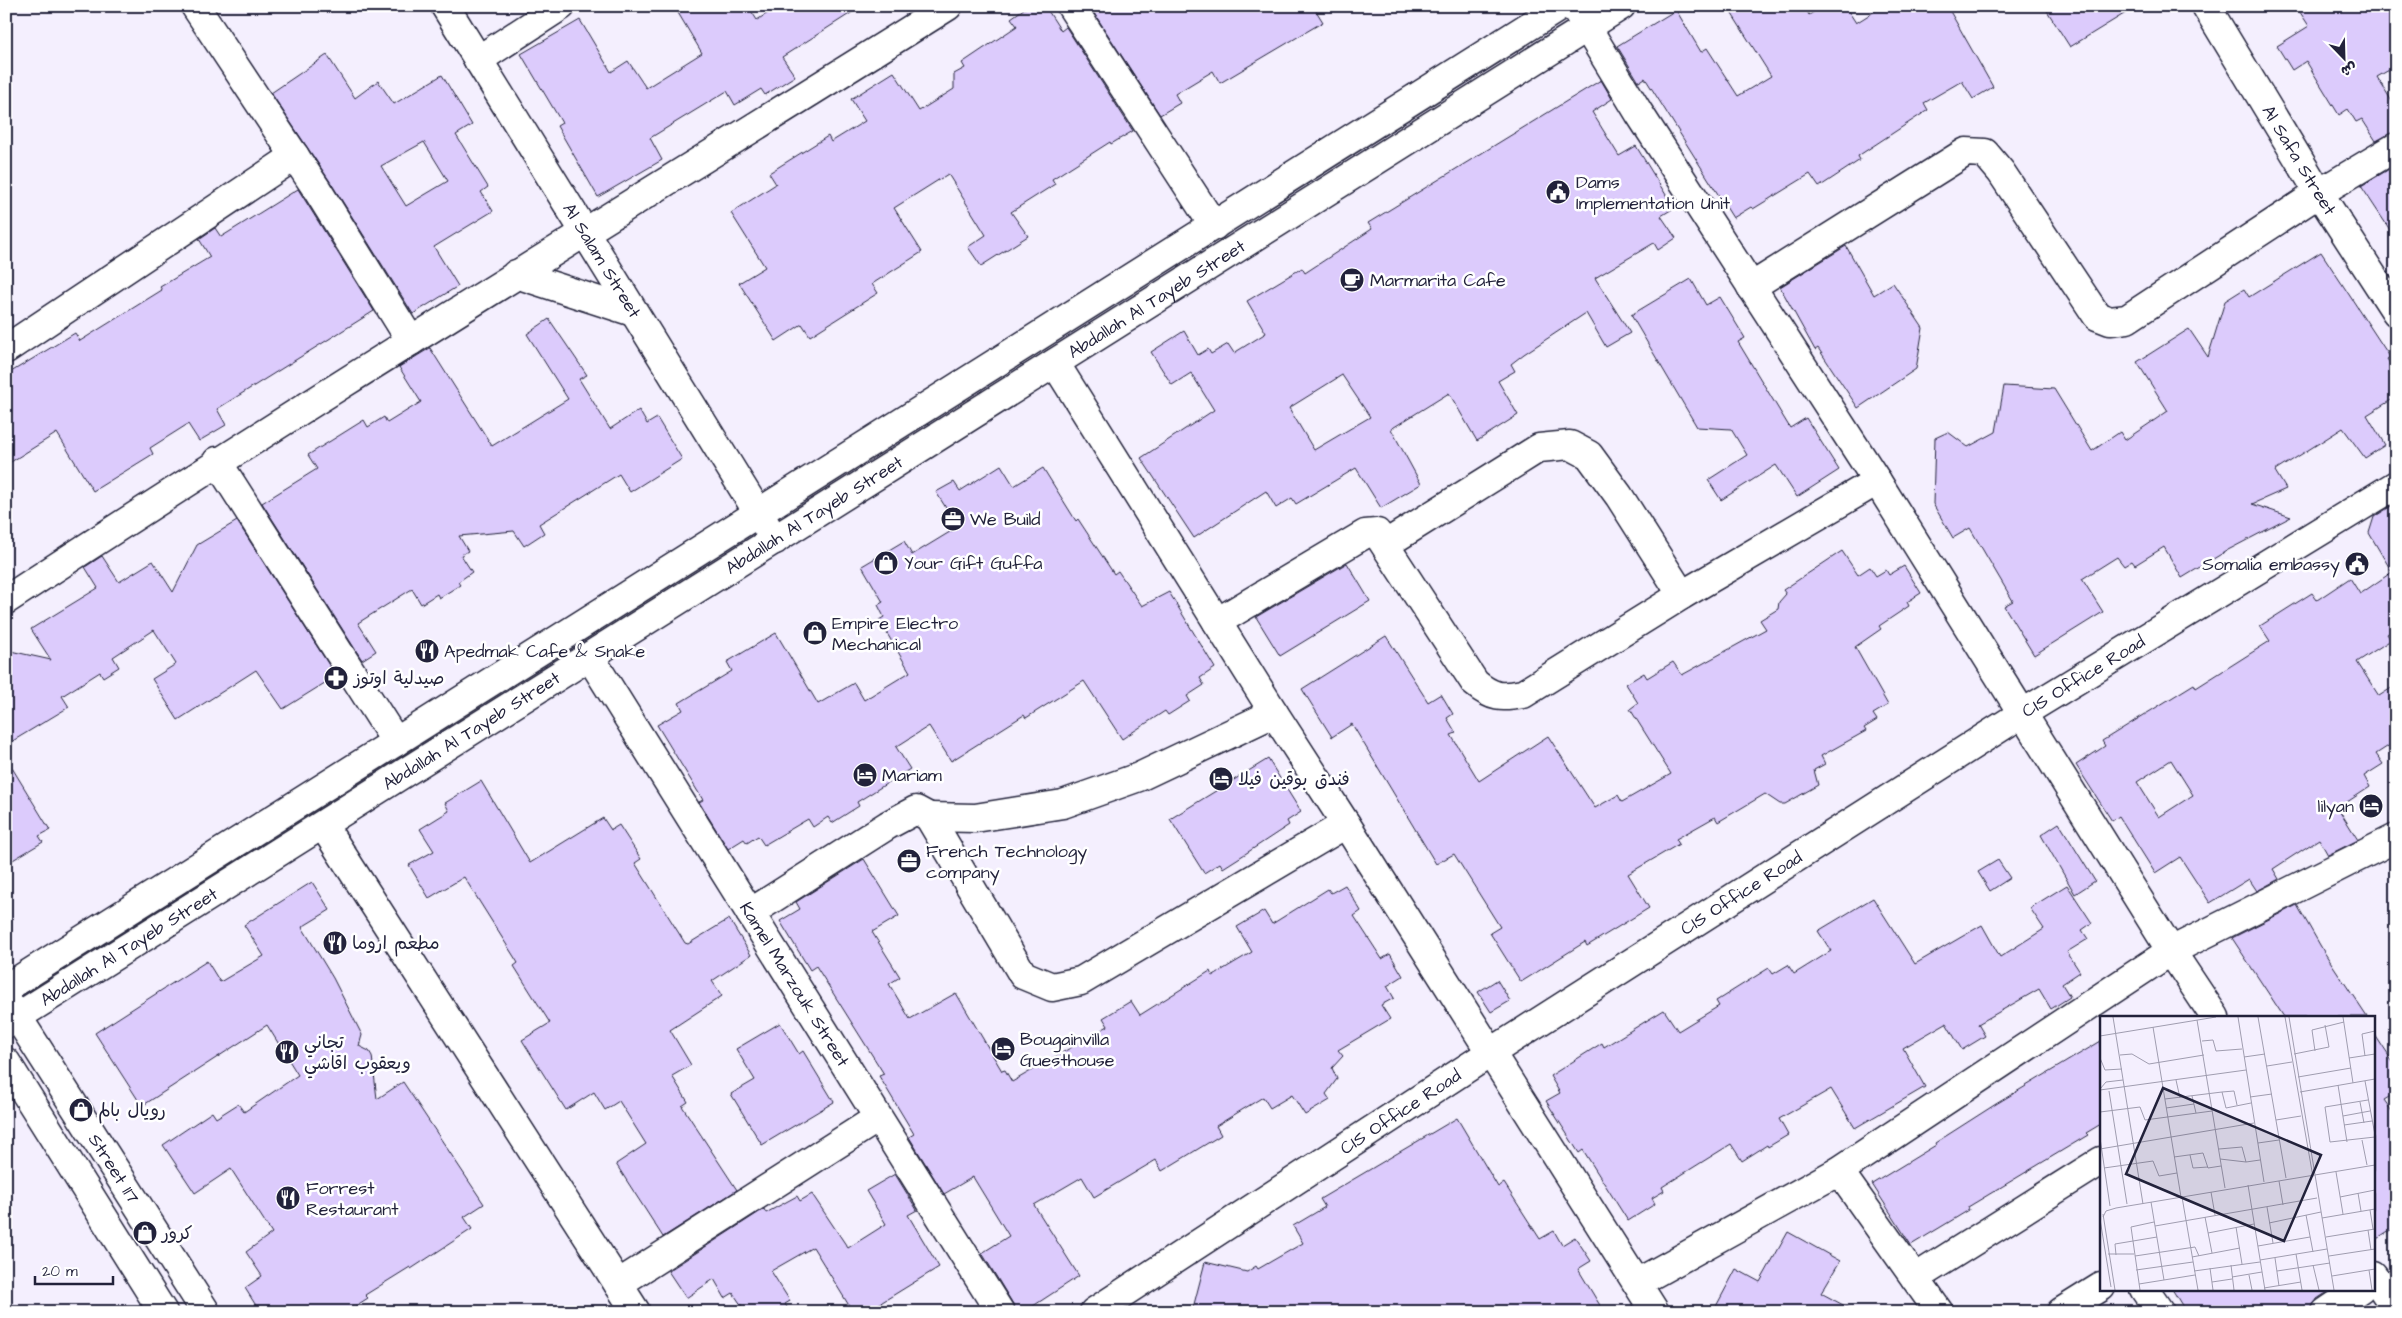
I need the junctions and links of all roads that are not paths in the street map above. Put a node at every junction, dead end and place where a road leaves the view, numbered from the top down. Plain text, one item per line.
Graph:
1 (195, 6) edge
2 (445, 6) edge
3 (561, 6) edge
4 (948, 6) edge
5 (1071, 6) edge
6 (1621, 6) edge
7 (2206, 6) edge
8 (1568, 15) edge
9 (478, 60) junction
10 (2396, 147) edge
11 (295, 156) junction
12 (2319, 193) junction
13 (1214, 226) junction
14 (585, 234) junction
15 (516, 274) junction
16 (1751, 288) junction
17 (633, 312) junction
18 (2396, 312) edge
19 (411, 341) junction
20 (6, 350) edge
21 (1055, 363) junction
22 (217, 461) junction
23 (1877, 481) junction
24 (2396, 485) edge
25 (758, 514) junction
26 (775, 540) junction
27 (1386, 544) junction
28 (1682, 594) junction
29 (6, 600) edge
30 (1217, 622) junction
31 (590, 657) junction
32 (1274, 713) junction
33 (2023, 714) junction
34 (396, 742) junction
35 (930, 817) junction
36 (1346, 824) junction
37 (323, 825) junction
38 (2396, 838) edge
39 (750, 913) junction
40 (2171, 951) junction
41 (6, 988) edge
42 (10, 1014) edge
43 (2214, 1016) edge
44 (1490, 1053) junction
45 (6, 1062) edge
46 (878, 1118) junction
47 (2100, 1162) edge
48 (1839, 1171) junction
49 (1915, 1278) junction
50 (1637, 1283) junction
51 (618, 1284) junction
52 (2374, 1284) edge
53 (2100, 1288) edge
54 (2145, 1290) edge
55 (2358, 1290) edge
56 (2396, 1309) edge
57 (163, 1312) edge
58 (206, 1312) edge
59 (636, 1312) edge
60 (1000, 1312) edge
61 (1094, 1312) edge
62 (1655, 1312) edge
63 (1939, 1312) edge
64 (2061, 1312) edge
65 (2160, 1312) edge
66 (2326, 1312) edge

1 - 11 street
2 - 9 street, Al Salam Street
3 - 9 street
4 - 14 street
5 - 13 street
6 - 8 street, Abdallah Al Tayeb Street
7 - 12 street, Al Safa Street
8 - 13 street, Abdallah Al Tayeb Street
8 - 16 street
8 - 21 street, Abdallah Al Tayeb Street
9 - 14 street, Al Salam Street
10 - 12 street
11 - 19 street
11 - 20 street
12 - 16 street
12 - 18 street, Al Safa Street
13 - 25 street, Abdallah Al Tayeb Street
14 - 15 street
14 - 17 street, Al Salam Street
15 - 17 street
15 - 19 street
16 - 23 street
17 - 25 street, Al Salam Street
19 - 22 street
21 - 26 street, Abdallah Al Tayeb Street
21 - 30 street
22 - 29 street
22 - 34 street
23 - 28 street
23 - 33 street
24 - 33 street, CIS Office Road
25 - 26 street, Al Salam Street
25 - 34 street, Abdallah Al Tayeb Street
26 - 31 street, Abdallah Al Tayeb Street
27 - 28 street
27 - 28 street
27 - 30 street
30 - 32 street
31 - 37 street, Abdallah Al Tayeb Street
31 - 39 street, Kamel Marzouk Street
32 - 35 street
32 - 36 street
33 - 40 street
33 - 44 street, CIS Office Road
34 - 41 street, Abdallah Al Tayeb Street
35 - 36 street
35 - 39 street
36 - 44 street
37 - 42 street, Abdallah Al Tayeb Street
37 - 51 street
38 - 40 street
39 - 46 street, Kamel Marzouk Street
40 - 43 street
40 - 48 street
42 - 58 street, Street 117
44 - 50 street
44 - 61 street, CIS Office Road
45 - 57 street, Street 117
46 - 51 street
46 - 60 street, Kamel Marzouk Street
47 - 49 street
48 - 49 street
48 - 50 street
49 - 63 street
50 - 62 street
51 - 59 street
52 - 56 street
53 - 64 street
54 - 65 street
55 - 66 street

